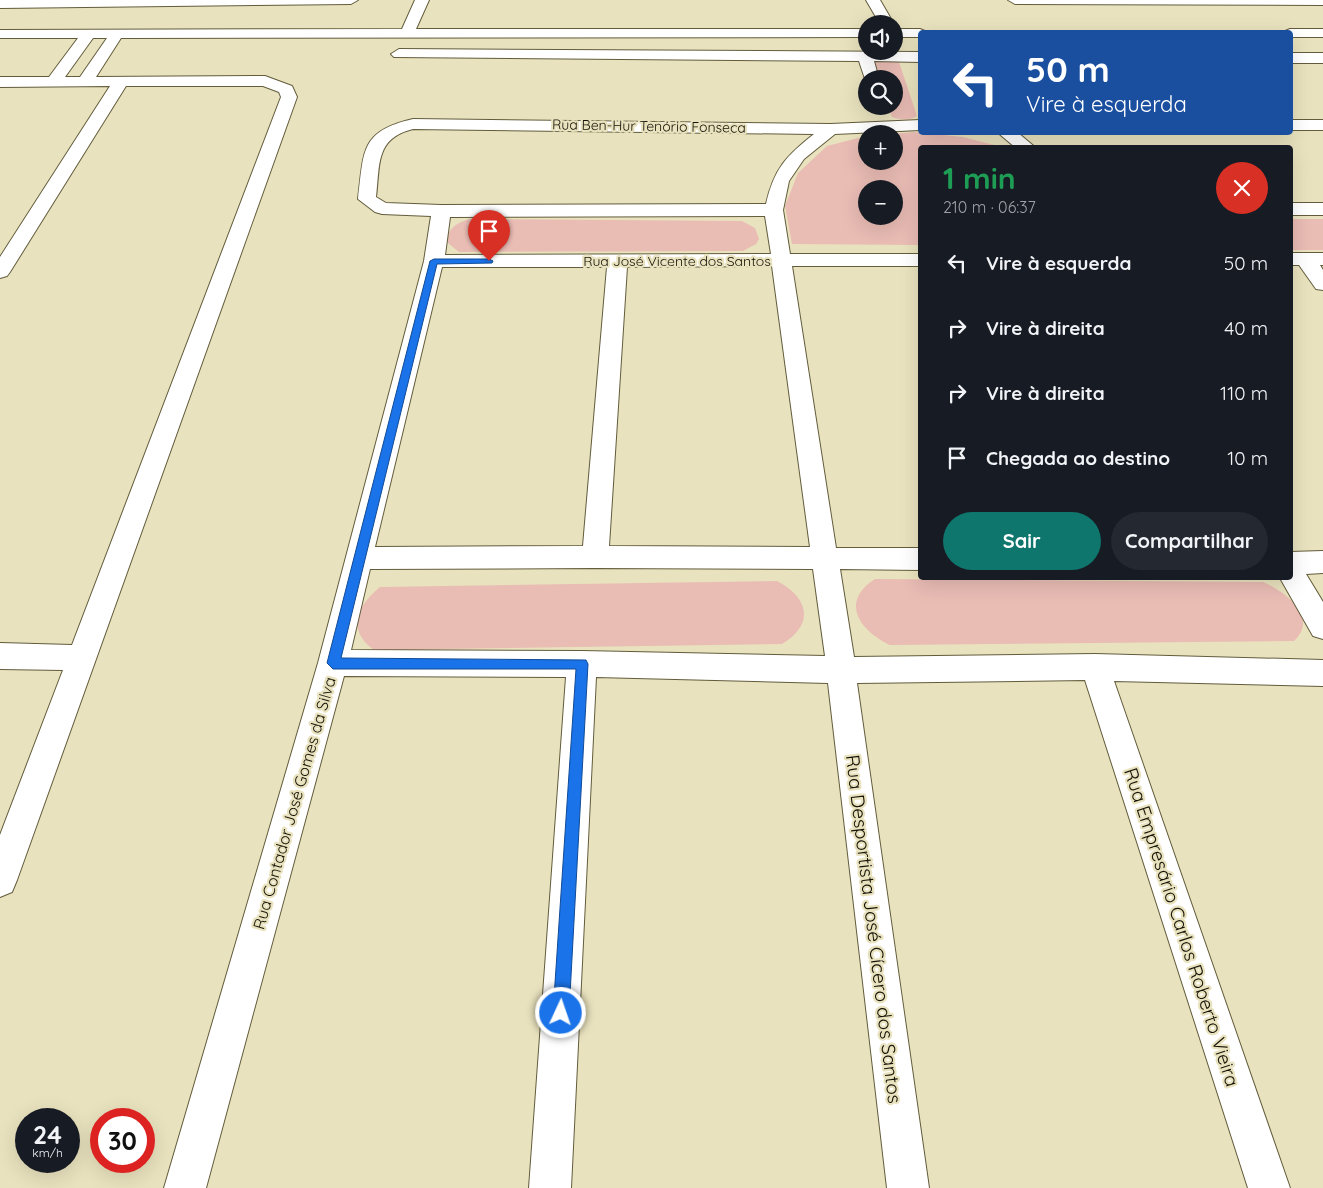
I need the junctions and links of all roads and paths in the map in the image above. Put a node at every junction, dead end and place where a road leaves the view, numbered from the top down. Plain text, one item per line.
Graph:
1 (351, 0) edge
2 (422, 0) edge
3 (873, 0) edge
4 (1015, 0) edge
5 (1323, 1) edge
6 (0, 4) edge
7 (882, 15) edge
8 (407, 33) junction
9 (858, 33) edge
10 (903, 33) edge
11 (918, 33) edge
12 (1293, 33) edge
13 (1323, 33) edge
14 (0, 34) edge
15 (89, 34) junction
16 (118, 34) junction
17 (400, 54) dead end
18 (858, 57) edge
19 (1293, 58) edge
20 (1323, 58) edge
21 (903, 60) edge
22 (917, 61) edge
23 (54, 81) junction
24 (85, 81) junction
25 (7, 82) edge
26 (121, 82) junction
27 (0, 99) edge
28 (918, 125) edge
29 (1293, 125) edge
30 (1323, 125) edge
31 (831, 129) junction
32 (1009, 135) edge
33 (1024, 145) edge
34 (1293, 209) edge
35 (1323, 209) edge
36 (774, 210) junction
37 (441, 211) junction
38 (1306, 259) edge
39 (918, 260) edge
40 (434, 261) junction
41 (617, 261) junction
42 (782, 261) junction
43 (0, 272) edge
44 (1323, 284) edge
45 (595, 557) junction
46 (359, 558) junction
47 (823, 558) junction
48 (918, 559) edge
49 (1323, 562) edge
50 (1293, 563) edge
51 (1293, 575) edge
52 (1323, 627) edge
53 (0, 656) edge
54 (82, 658) junction
55 (333, 663) junction
56 (582, 664) junction
57 (1096, 667) junction
58 (841, 670) junction
59 (1323, 673) edge
60 (0, 880) edge
61 (185, 1188) edge
62 (550, 1188) edge
63 (908, 1188) edge
64 (1269, 1188) edge

1 - 6 street
2 - 8 street
3 - 7 street
4 - 5 street
8 - 9 street
8 - 16 street
10 - 11 street
12 - 13 street
14 - 15 street
15 - 16 street
15 - 23 street
16 - 24 street
17 - 18 street
19 - 20 street
21 - 22 street
23 - 24 street
23 - 25 street
24 - 26 street
25 - 27 street
26 - 43 street
26 - 54 street
28 - 31 street, Rua Ben-Hur Tenório Fonseca
29 - 30 street
31 - 36 street
31 - 37 street, Rua Ben-Hur Tenório Fonseca
32 - 33 street
34 - 35 street
36 - 37 street
36 - 42 street, Rua Desportista José Cícero dos Santos
37 - 40 street, Rua Contador José Gomes da Silva
38 - 44 street
39 - 42 street, Rua José Vicente dos Santos
40 - 41 street, Rua José Vicente dos Santos
40 - 46 street, Rua Contador José Gomes da Silva
41 - 42 street, Rua José Vicente dos Santos
41 - 45 street
42 - 47 street, Rua Desportista José Cícero dos Santos
45 - 46 street
45 - 47 street
46 - 55 street, Rua Contador José Gomes da Silva
47 - 48 street
47 - 58 street, Rua Desportista José Cícero dos Santos
49 - 50 street
51 - 52 street
53 - 54 street
54 - 60 street
55 - 56 street
55 - 61 street, Rua Contador José Gomes da Silva
56 - 58 street
56 - 62 street
57 - 58 street
57 - 59 street
57 - 64 street, Rua Empresário Carlos Roberto Vieira
58 - 63 street, Rua Desportista José Cícero dos Santos

